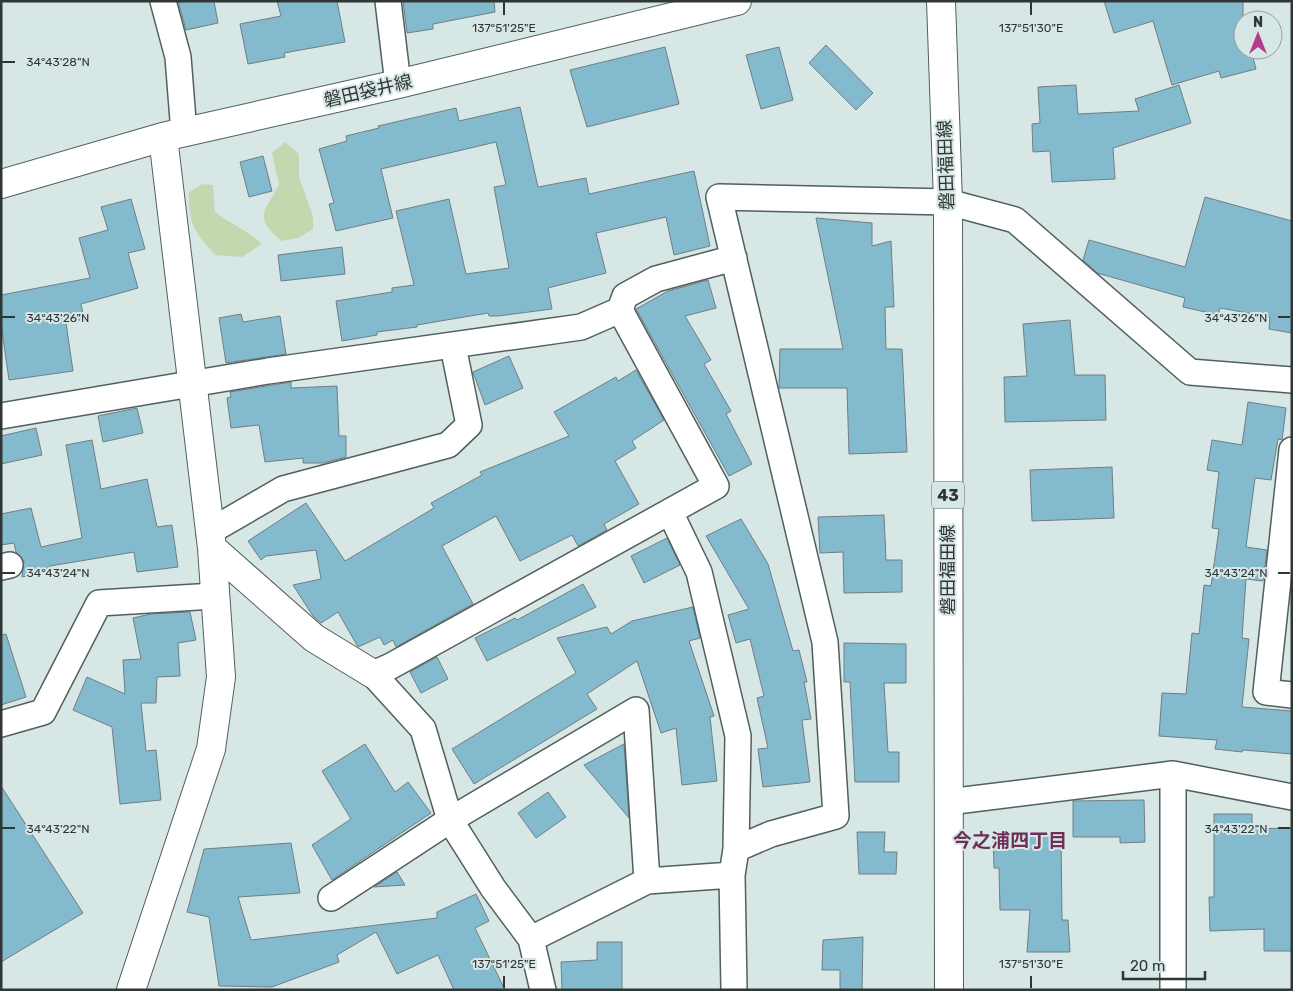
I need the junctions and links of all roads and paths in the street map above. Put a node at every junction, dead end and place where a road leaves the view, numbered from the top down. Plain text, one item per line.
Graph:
1 (163, 1) edge
2 (388, 1) edge
3 (737, 1) edge
4 (941, 1) edge
5 (681, 8) edge
6 (398, 84) junction
7 (173, 135) junction
8 (1, 184) edge
9 (948, 202) junction
10 (734, 258) junction
11 (620, 310) junction
12 (453, 346) junction
13 (1292, 380) edge
14 (192, 385) junction
15 (1, 416) edge
16 (1292, 450) edge
17 (670, 512) junction
18 (211, 540) junction
19 (1287, 549) edge
20 (214, 596) junction
21 (373, 674) junction
22 (1292, 695) edge
23 (1, 724) edge
24 (1173, 774) junction
25 (1292, 797) edge
26 (948, 802) junction
27 (450, 820) junction
28 (736, 848) junction
29 (732, 875) junction
30 (647, 881) junction
31 (331, 898) dead end
32 (530, 939) junction
33 (131, 990) edge
34 (543, 990) edge
35 (734, 990) edge
36 (949, 990) edge
37 (1173, 990) edge

1 - 7 street
2 - 6 street
3 - 5 main road, 磐田袋井線
4 - 9 main road, 磐田福田線 / 43
5 - 6 main road, 磐田袋井線
6 - 7 main road, 磐田袋井線
7 - 8 main road, 磐田袋井線
7 - 14 main road
9 - 10 street
9 - 13 street
9 - 26 main road, 磐田福田線 / 43
10 - 11 street
10 - 28 street
11 - 12 street
11 - 17 street
12 - 14 street
12 - 18 street
14 - 15 street
14 - 18 main road
16 - 19 street
17 - 21 street
17 - 28 street
18 - 20 main road
18 - 21 main road
19 - 22 street
20 - 23 street
20 - 33 main road
21 - 27 street
24 - 25 street
24 - 26 street
24 - 37 street
26 - 36 main road, 磐田福田線 / 43
27 - 30 street
27 - 31 street
27 - 32 street
28 - 29 street
29 - 30 street
29 - 35 street
30 - 32 street
32 - 34 street

